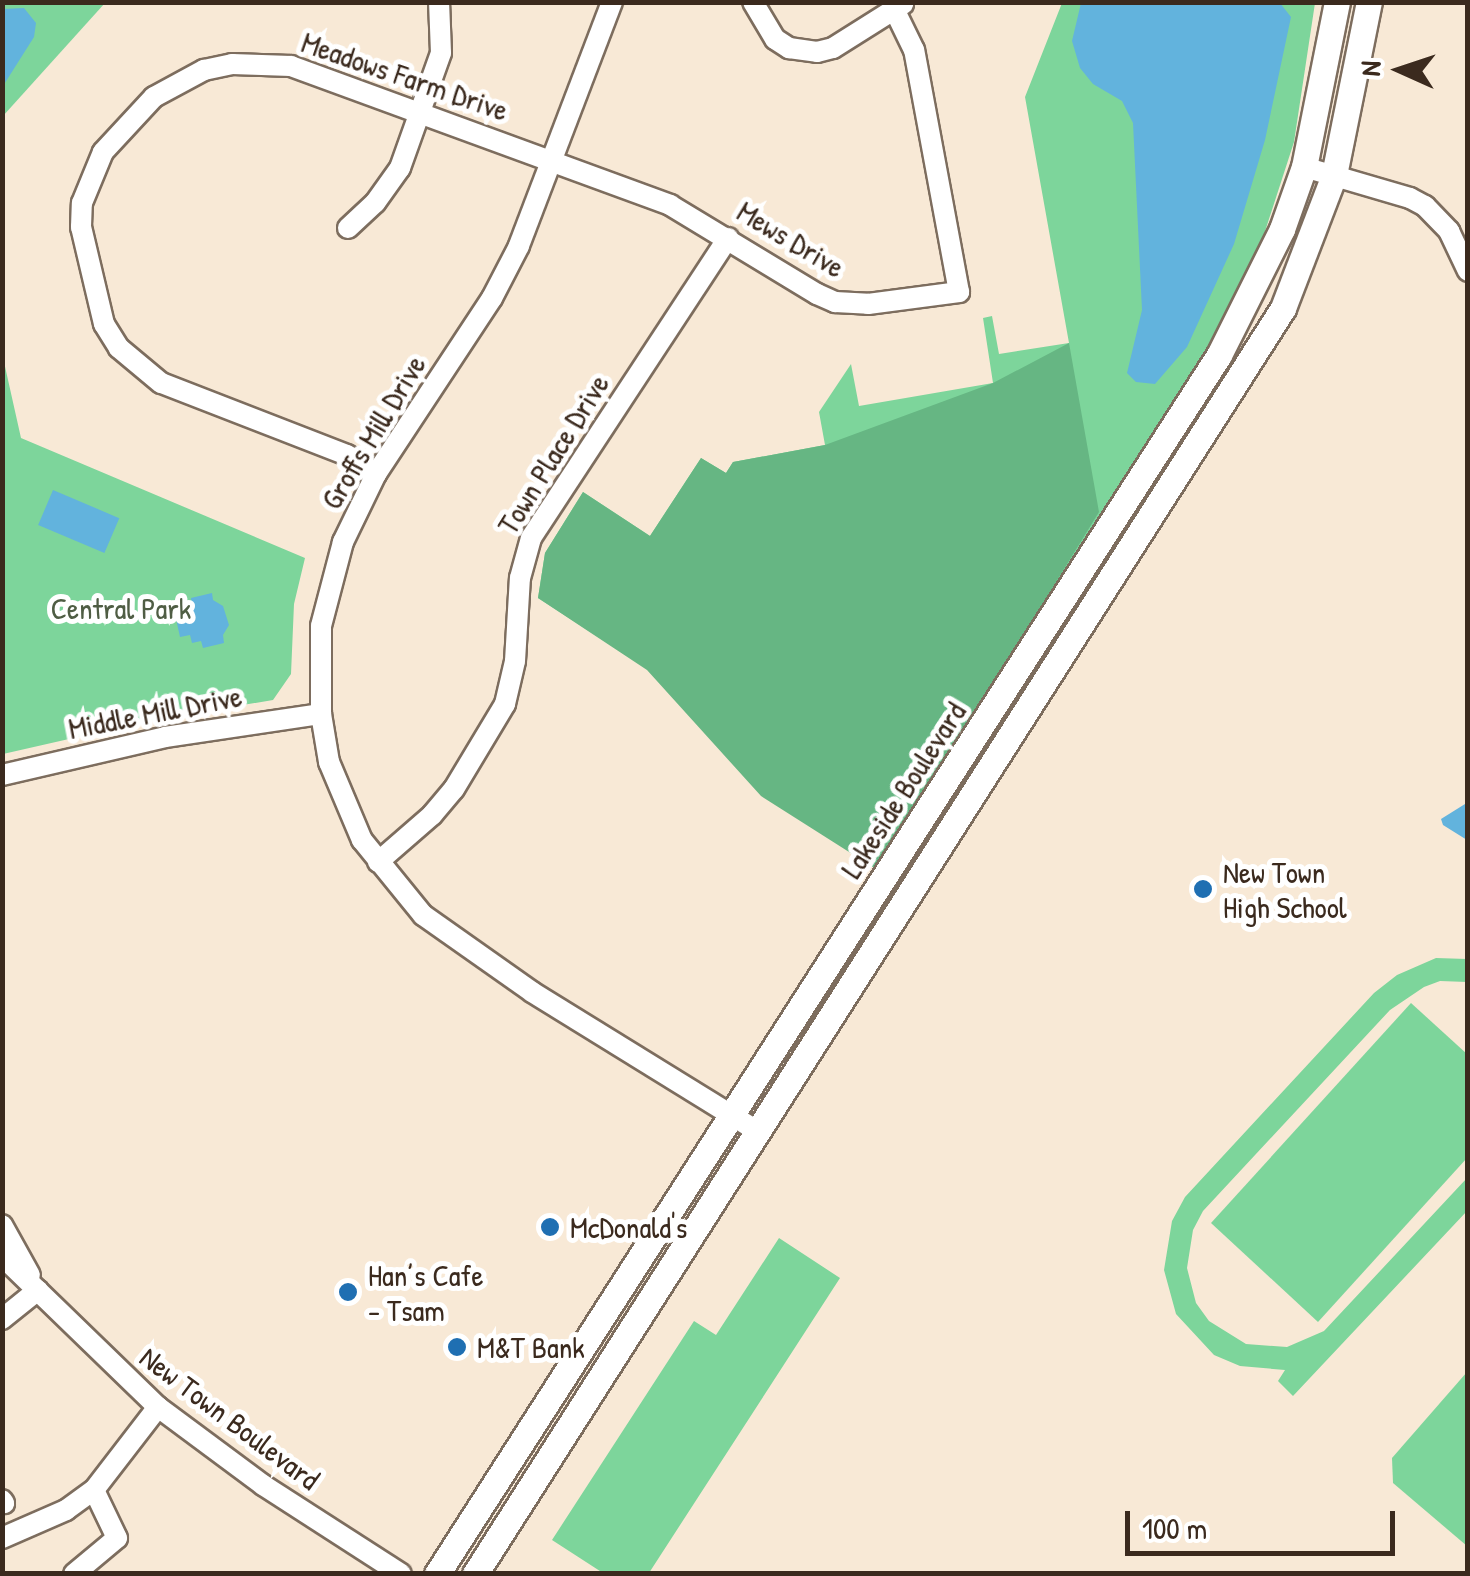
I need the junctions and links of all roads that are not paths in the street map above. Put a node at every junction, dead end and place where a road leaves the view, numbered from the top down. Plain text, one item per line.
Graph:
1 (439, 2) edge
2 (612, 2) edge
3 (754, 2) edge
4 (1337, 2) edge
5 (1368, 2) edge
6 (900, 6) edge
7 (421, 111) junction
8 (553, 160) junction
9 (1304, 167) junction
10 (1334, 175) junction
11 (348, 228) dead end
12 (728, 238) junction
13 (1468, 271) edge
14 (376, 474) junction
15 (321, 714) junction
16 (2, 776) edge
17 (378, 862) junction
18 (733, 1117) junction
19 (759, 1132) junction
20 (2, 1225) edge
21 (2, 1256) edge
22 (38, 1290) junction
23 (2, 1320) edge
24 (158, 1406) junction
25 (94, 1490) junction
26 (2, 1538) edge
27 (74, 1574) edge
28 (401, 1574) edge
29 (438, 1574) edge
30 (475, 1574) edge

1 - 7 street
2 - 8 street, Groffs Mill Drive
3 - 6 street
4 - 9 main road, Lakeside Boulevard
5 - 10 main road, Lakeside Boulevard
6 - 12 street, Mews Drive
7 - 8 street, Meadows Farm Drive
7 - 11 street
7 - 14 street, Meadows Farm Drive
8 - 12 street, Mews Drive
8 - 14 street, Groffs Mill Drive
9 - 10 street
9 - 18 main road, Lakeside Boulevard
10 - 13 street
10 - 19 main road, Lakeside Boulevard
12 - 17 street, Town Place Drive
14 - 15 street, Groffs Mill Drive
15 - 16 street, Middle Mill Drive
15 - 17 street, Groffs Mill Drive
17 - 18 street, Groffs Mill Drive
18 - 19 street, Groffs Mill Drive
18 - 29 main road, Lakeside Boulevard
19 - 30 main road, Lakeside Boulevard
20 - 22 street, New Town Boulevard
21 - 22 street, New Town Boulevard
22 - 23 street
22 - 24 street, New Town Boulevard
24 - 25 street
24 - 28 street, New Town Boulevard
25 - 26 street
25 - 27 street

